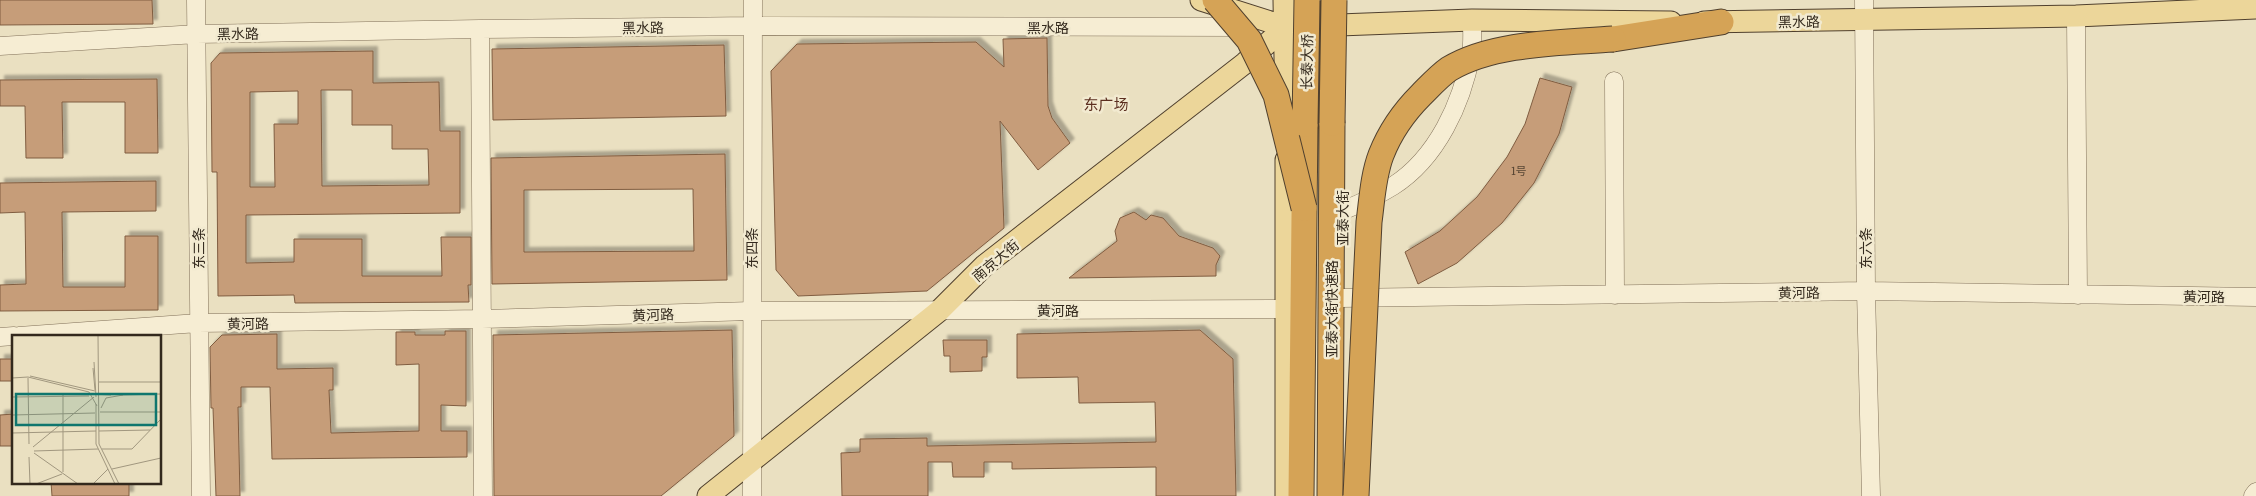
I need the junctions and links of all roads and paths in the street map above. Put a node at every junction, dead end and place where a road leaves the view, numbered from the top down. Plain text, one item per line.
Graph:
1 (196, 0) edge
2 (753, 0) edge
3 (1201, 0) edge
4 (1216, 0) edge
5 (1284, 0) edge
6 (1307, 0) edge
7 (1334, 0) edge
8 (1342, 0) edge
9 (2256, 8) edge
10 (1864, 10) edge
11 (2076, 16) junction
12 (1472, 20) junction
13 (1721, 22) junction
14 (1342, 24) junction
15 (753, 26) junction
16 (1286, 27) junction
17 (480, 28) junction
18 (196, 34) junction
19 (0, 46) edge
20 (1614, 81) dead end
21 (1332, 123) joint
22 (1305, 124) joint
23 (1304, 208) junction
24 (1342, 211) junction
25 (1866, 291) junction
26 (1615, 294) junction
27 (2078, 295) junction
28 (2256, 297) edge
29 (1341, 298) junction
30 (1287, 309) junction
31 (939, 310) junction
32 (751, 311) junction
33 (482, 319) junction
34 (198, 323) junction
35 (33, 335) edge
36 (752, 460) junction
37 (2256, 492) edge
38 (200, 496) edge
39 (483, 496) edge
40 (708, 496) edge
41 (752, 496) edge
42 (1286, 496) edge
43 (1301, 496) edge
44 (1330, 496) edge
45 (1339, 496) edge
46 (1356, 496) edge
47 (1871, 496) edge
48 (2253, 496) edge

1 - 18 street, 东三条
2 - 15 street, 东四条
3 - 16 main road
4 - 23 highway, bridge
5 - 16 main road
6 - 22 highway, 长泰大桥, bridge
7 - 21 highway, 长泰大桥, bridge
8 - 14 main road, 亚泰大街
9 - 11 main road, 黑水路
10 - 11 main road, 黑水路
10 - 13 main road, 黑水路
10 - 25 street, 东六条
11 - 27 street
12 - 13 main road, 黑水路
12 - 14 main road, 黑水路
12 - 24 street
13 - 46 highway, bridge
14 - 16 main road, 黑水路
14 - 24 main road, 亚泰大街
15 - 16 street, 黑水路
15 - 17 street, 黑水路
15 - 32 street, 东四条
16 - 30 main road
16 - 31 main road, 南京大街
17 - 18 street, 黑水路
17 - 33 street
18 - 19 street, 黑水路
18 - 34 street, 东三条
20 - 26 street
21 - 44 highway, 亚泰大街快速路
22 - 23 highway, 亚泰大街快速路, bridge
23 - 43 highway, 亚泰大街快速路
24 - 29 main road, 亚泰大街
25 - 26 street, 黄河路
25 - 27 street, 黄河路
25 - 47 street, 东六条
26 - 29 street, 黄河路
27 - 28 street, 黄河路
29 - 45 main road, 亚泰大街
30 - 31 street, 黄河路
30 - 42 main road
31 - 32 street, 黄河路
31 - 36 main road, 南京大街
32 - 33 street, 黄河路
32 - 36 street, 东四条
33 - 34 street, 黄河路
33 - 39 street
34 - 35 street, 黄河路
34 - 38 street, 东三条
36 - 40 main road, 南京大街
36 - 41 street, 东四条
37 - 48 street

